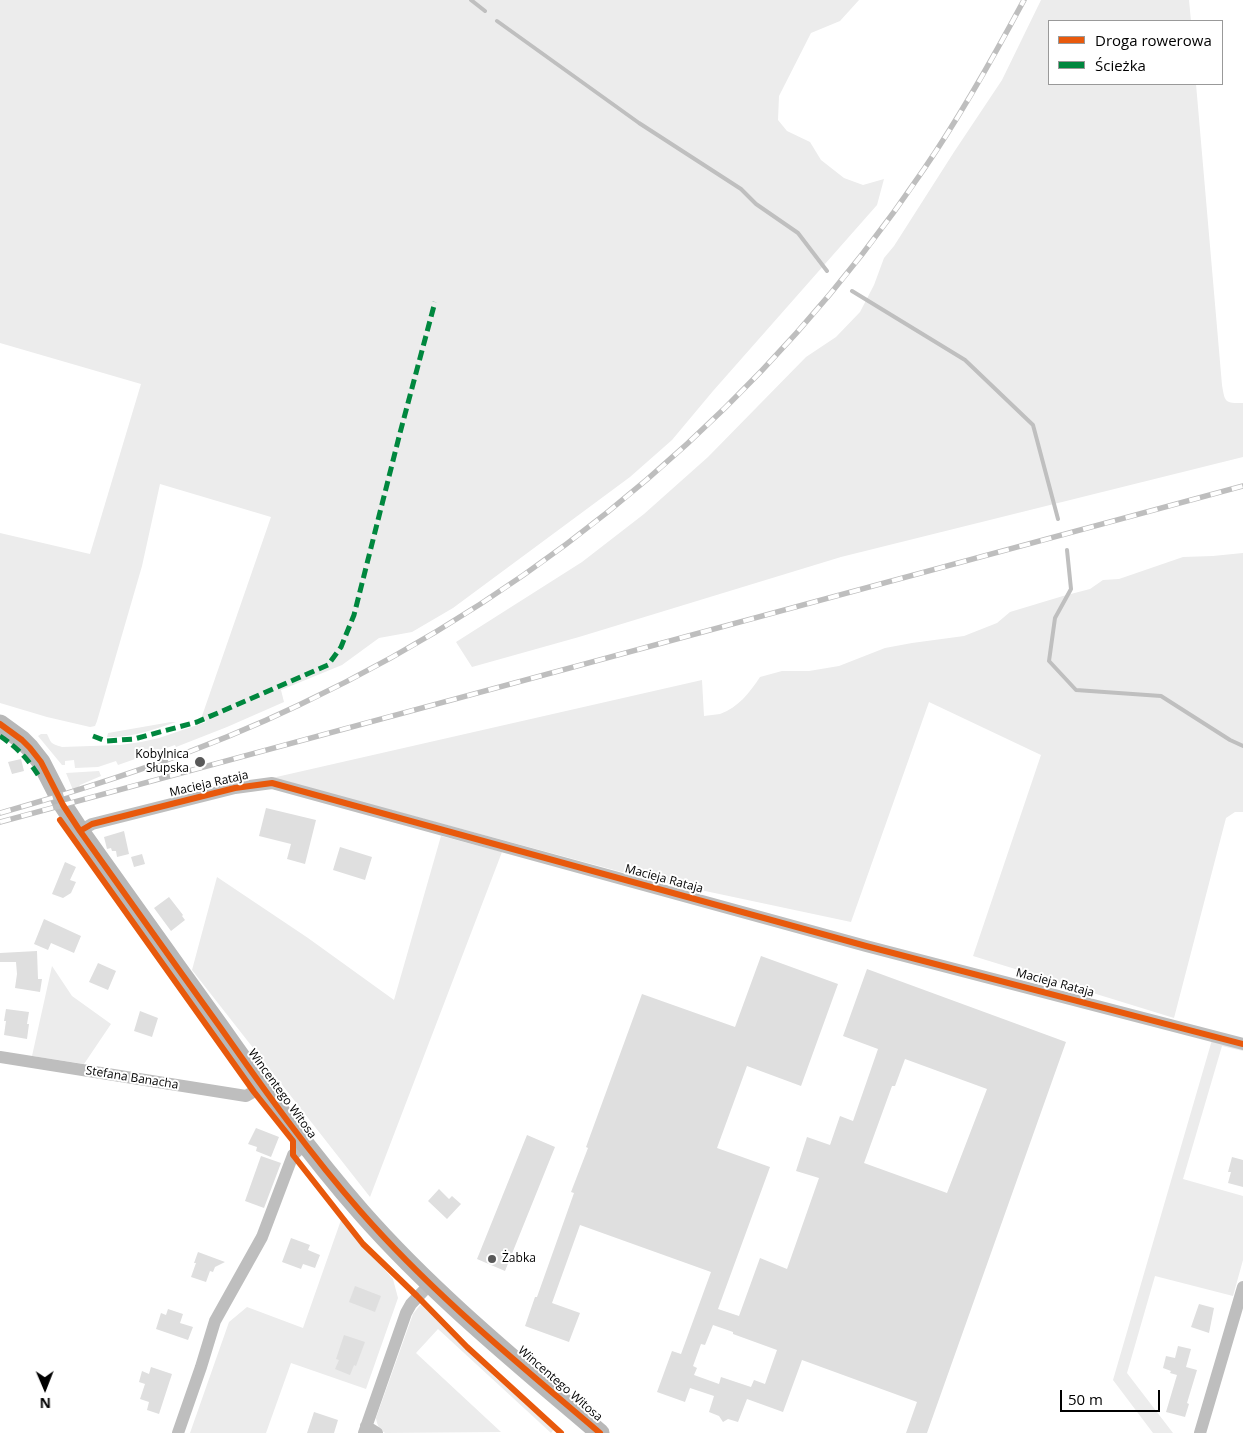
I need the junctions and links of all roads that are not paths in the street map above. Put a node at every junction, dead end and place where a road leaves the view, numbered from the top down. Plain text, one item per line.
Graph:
1 (0, 724) edge
2 (80, 831) junction
3 (1243, 1044) edge
4 (0, 1057) edge
5 (262, 1087) junction
6 (305, 1144) junction
7 (430, 1284) junction
8 (1243, 1287) edge
9 (369, 1431) edge
10 (178, 1433) edge
11 (600, 1433) edge
12 (1200, 1433) edge

1 - 2 street, Wincentego Witosa
2 - 3 street, Macieja Rataja
2 - 5 street, Wincentego Witosa
4 - 5 street, Stefana Banacha
5 - 6 street, Wincentego Witosa
6 - 7 street, Wincentego Witosa
6 - 10 street
7 - 9 street
7 - 11 street, Wincentego Witosa
8 - 12 street

